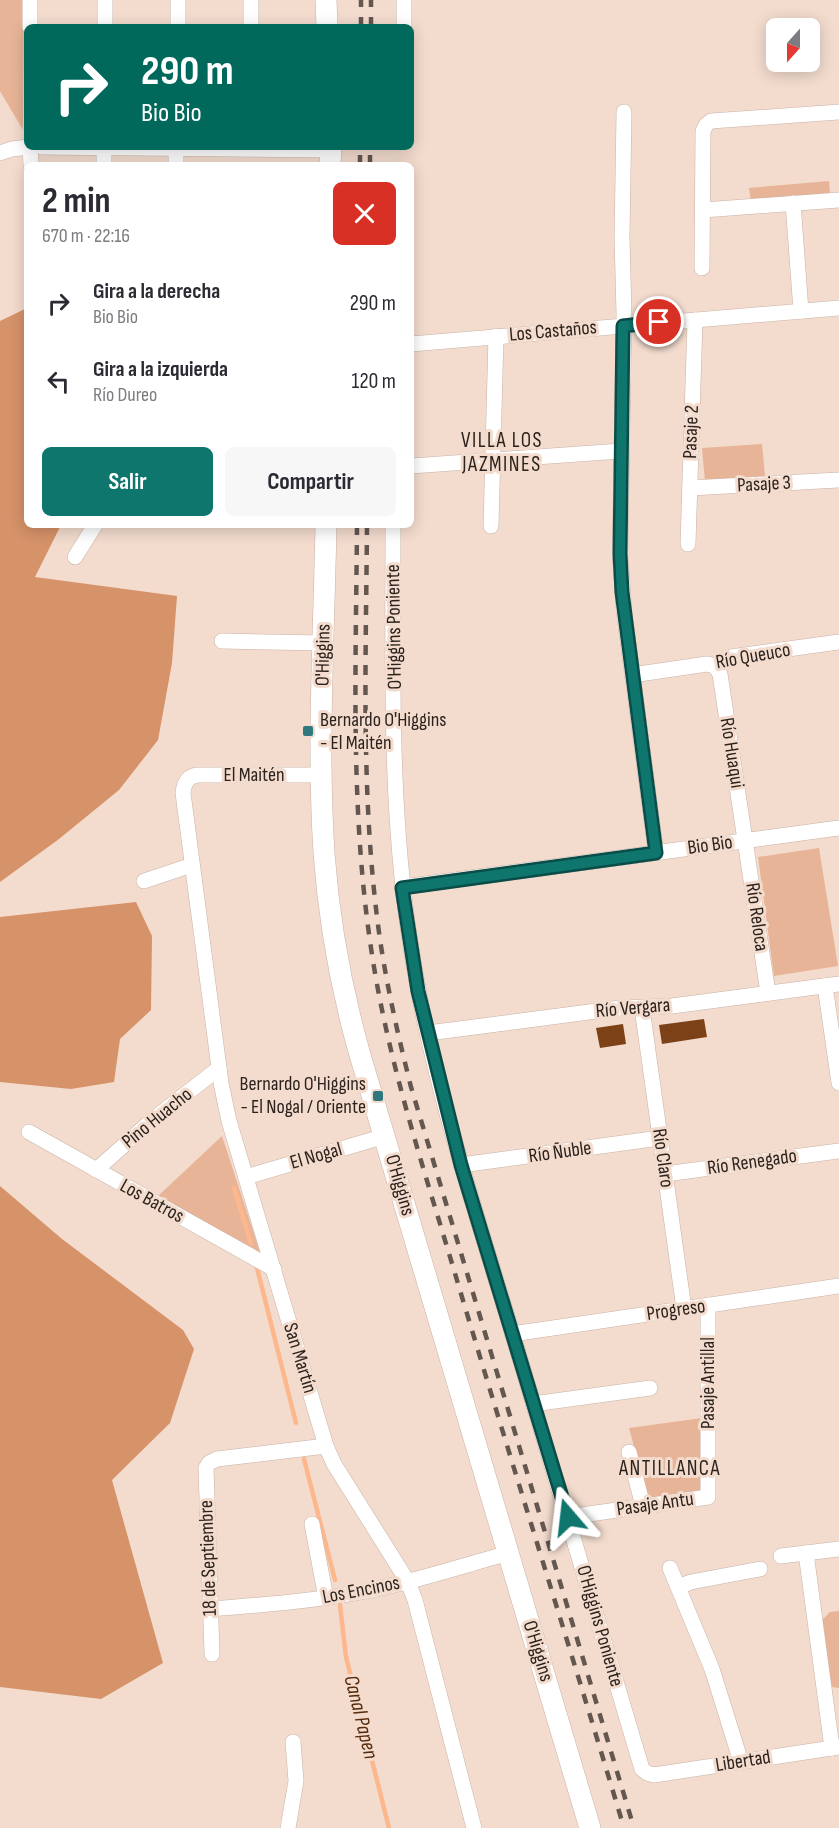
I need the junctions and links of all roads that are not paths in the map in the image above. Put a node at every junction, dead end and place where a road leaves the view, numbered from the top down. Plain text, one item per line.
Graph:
1 (30, 0) edge
2 (105, 0) edge
3 (178, 0) edge
4 (251, 0) edge
5 (326, 0) edge
6 (404, 0) edge
7 (30, 24) edge
8 (105, 24) edge
9 (178, 24) edge
10 (251, 24) edge
11 (327, 24) edge
12 (404, 24) edge
13 (624, 112) dead end
14 (839, 112) edge
15 (24, 148) edge
16 (200, 150) edge
17 (0, 153) edge
18 (249, 154) edge
19 (331, 154) edge
20 (839, 200) edge
21 (793, 203) junction
22 (703, 210) junction
23 (702, 268) dead end
24 (839, 308) edge
25 (801, 311) junction
26 (695, 320) junction
27 (623, 326) junction
28 (496, 336) junction
29 (414, 344) edge
30 (621, 451) junction
31 (492, 460) junction
32 (414, 466) edge
33 (839, 480) edge
34 (690, 488) junction
35 (491, 526) dead end
36 (93, 528) edge
37 (326, 528) edge
38 (393, 528) edge
39 (688, 544) dead end
40 (75, 557) dead end
41 (222, 641) dead end
42 (839, 642) edge
43 (324, 643) junction
44 (715, 666) junction
45 (632, 675) junction
46 (321, 775) junction
47 (187, 780) joint
48 (839, 828) edge
49 (746, 840) junction
50 (656, 853) junction
51 (192, 865) junction
52 (144, 881) dead end
53 (402, 888) junction
54 (832, 985) edge
55 (768, 993) junction
56 (642, 1008) junction
57 (428, 1033) junction
58 (219, 1068) junction
59 (839, 1083) edge
60 (29, 1132) dead end
61 (385, 1136) junction
62 (660, 1138) junction
63 (839, 1151) edge
64 (461, 1165) junction
65 (96, 1170) junction
66 (665, 1174) junction
67 (246, 1177) junction
68 (274, 1269) junction
69 (839, 1286) edge
70 (708, 1305) junction
71 (684, 1309) junction
72 (512, 1334) junction
73 (650, 1388) dead end
74 (534, 1404) junction
75 (326, 1446) junction
76 (629, 1452) dead end
77 (708, 1497) joint
78 (643, 1506) junction
79 (568, 1517) junction
80 (312, 1524) dead end
81 (839, 1550) edge
82 (509, 1553) junction
83 (806, 1553) junction
84 (781, 1556) dead end
85 (670, 1568) dead end
86 (760, 1569) dead end
87 (408, 1582) junction
88 (678, 1587) junction
89 (326, 1598) junction
90 (210, 1609) junction
91 (212, 1654) dead end
92 (832, 1695) edge
93 (293, 1742) dead end
94 (835, 1747) edge
95 (741, 1762) junction
96 (647, 1773) joint
97 (288, 1828) edge
98 (474, 1828) edge
99 (590, 1828) edge

1 - 7 street
2 - 8 street
3 - 9 street
4 - 10 street
5 - 11 street
6 - 12 street
13 - 27 street
14 - 22 street
15 - 17 street
16 - 18 street
18 - 19 street
20 - 21 street
21 - 22 street
21 - 25 street
22 - 23 street
24 - 25 street, Los Castaños
25 - 26 street, Los Castaños
26 - 27 street, Los Castaños
26 - 34 street, Pasaje 2
27 - 28 street, Los Castaños
27 - 30 street
28 - 29 street, Los Castaños
28 - 31 street
30 - 31 street
30 - 45 street
31 - 32 street
31 - 35 street
33 - 34 street, Pasaje 3
34 - 39 street, Pasaje 2
36 - 40 street
37 - 43 street, O'Higgins
38 - 53 street, O'Higgins Poniente
41 - 43 street
42 - 44 street, Río Queuco
43 - 46 street, O'Higgins
44 - 45 street, Río Queuco
44 - 49 street, Río Huaqui
45 - 50 street
46 - 47 street, El Maitén
46 - 61 street, O'Higgins
47 - 51 street, San Martín
48 - 49 street, Bio Bio
49 - 50 street, Bio Bio
49 - 55 street, Río Reloca
50 - 53 street, Bio Bio
51 - 52 street
51 - 58 street, San Martín
53 - 57 street, O'Higgins Poniente
54 - 55 street, Río Vergara
54 - 59 street
55 - 56 street, Río Vergara
56 - 57 street, Río Vergara
56 - 62 street, Río Claro
57 - 64 street, O'Higgins Poniente
58 - 65 street, Pino Huacho
58 - 67 street, San Martín
60 - 65 street, Los Batros
61 - 67 street, El Nogal
61 - 82 street, O'Higgins
62 - 64 street, Río Ñuble
62 - 66 street, Río Claro
63 - 66 street, Río Renegado
64 - 72 street, O'Higgins Poniente
65 - 68 street, Los Batros
66 - 71 street, Río Claro
67 - 68 street, San Martín
68 - 75 street, San Martín
69 - 70 street, Progreso
70 - 71 street, Progreso
70 - 77 street, Pasaje Antillal
71 - 72 street, Progreso
72 - 74 street, O'Higgins Poniente
73 - 74 street
74 - 79 street, O'Higgins Poniente
75 - 87 street, San Martín
75 - 90 street, 18 de Septiembre
76 - 78 street
77 - 78 street, Pasaje Antu
78 - 79 street, Pasaje Antu
79 - 96 street, O'Higgins Poniente
80 - 89 street
81 - 83 street
82 - 87 street, Los Encinos
82 - 99 street, O'Higgins
83 - 84 street
83 - 92 street
85 - 88 street
86 - 88 street
87 - 89 street, Los Encinos
87 - 98 street, San Martín
88 - 95 street
89 - 90 street, Los Encinos
90 - 91 street, 18 de Septiembre
92 - 94 street
93 - 97 street
94 - 95 street, Libertad
95 - 96 street, Libertad

